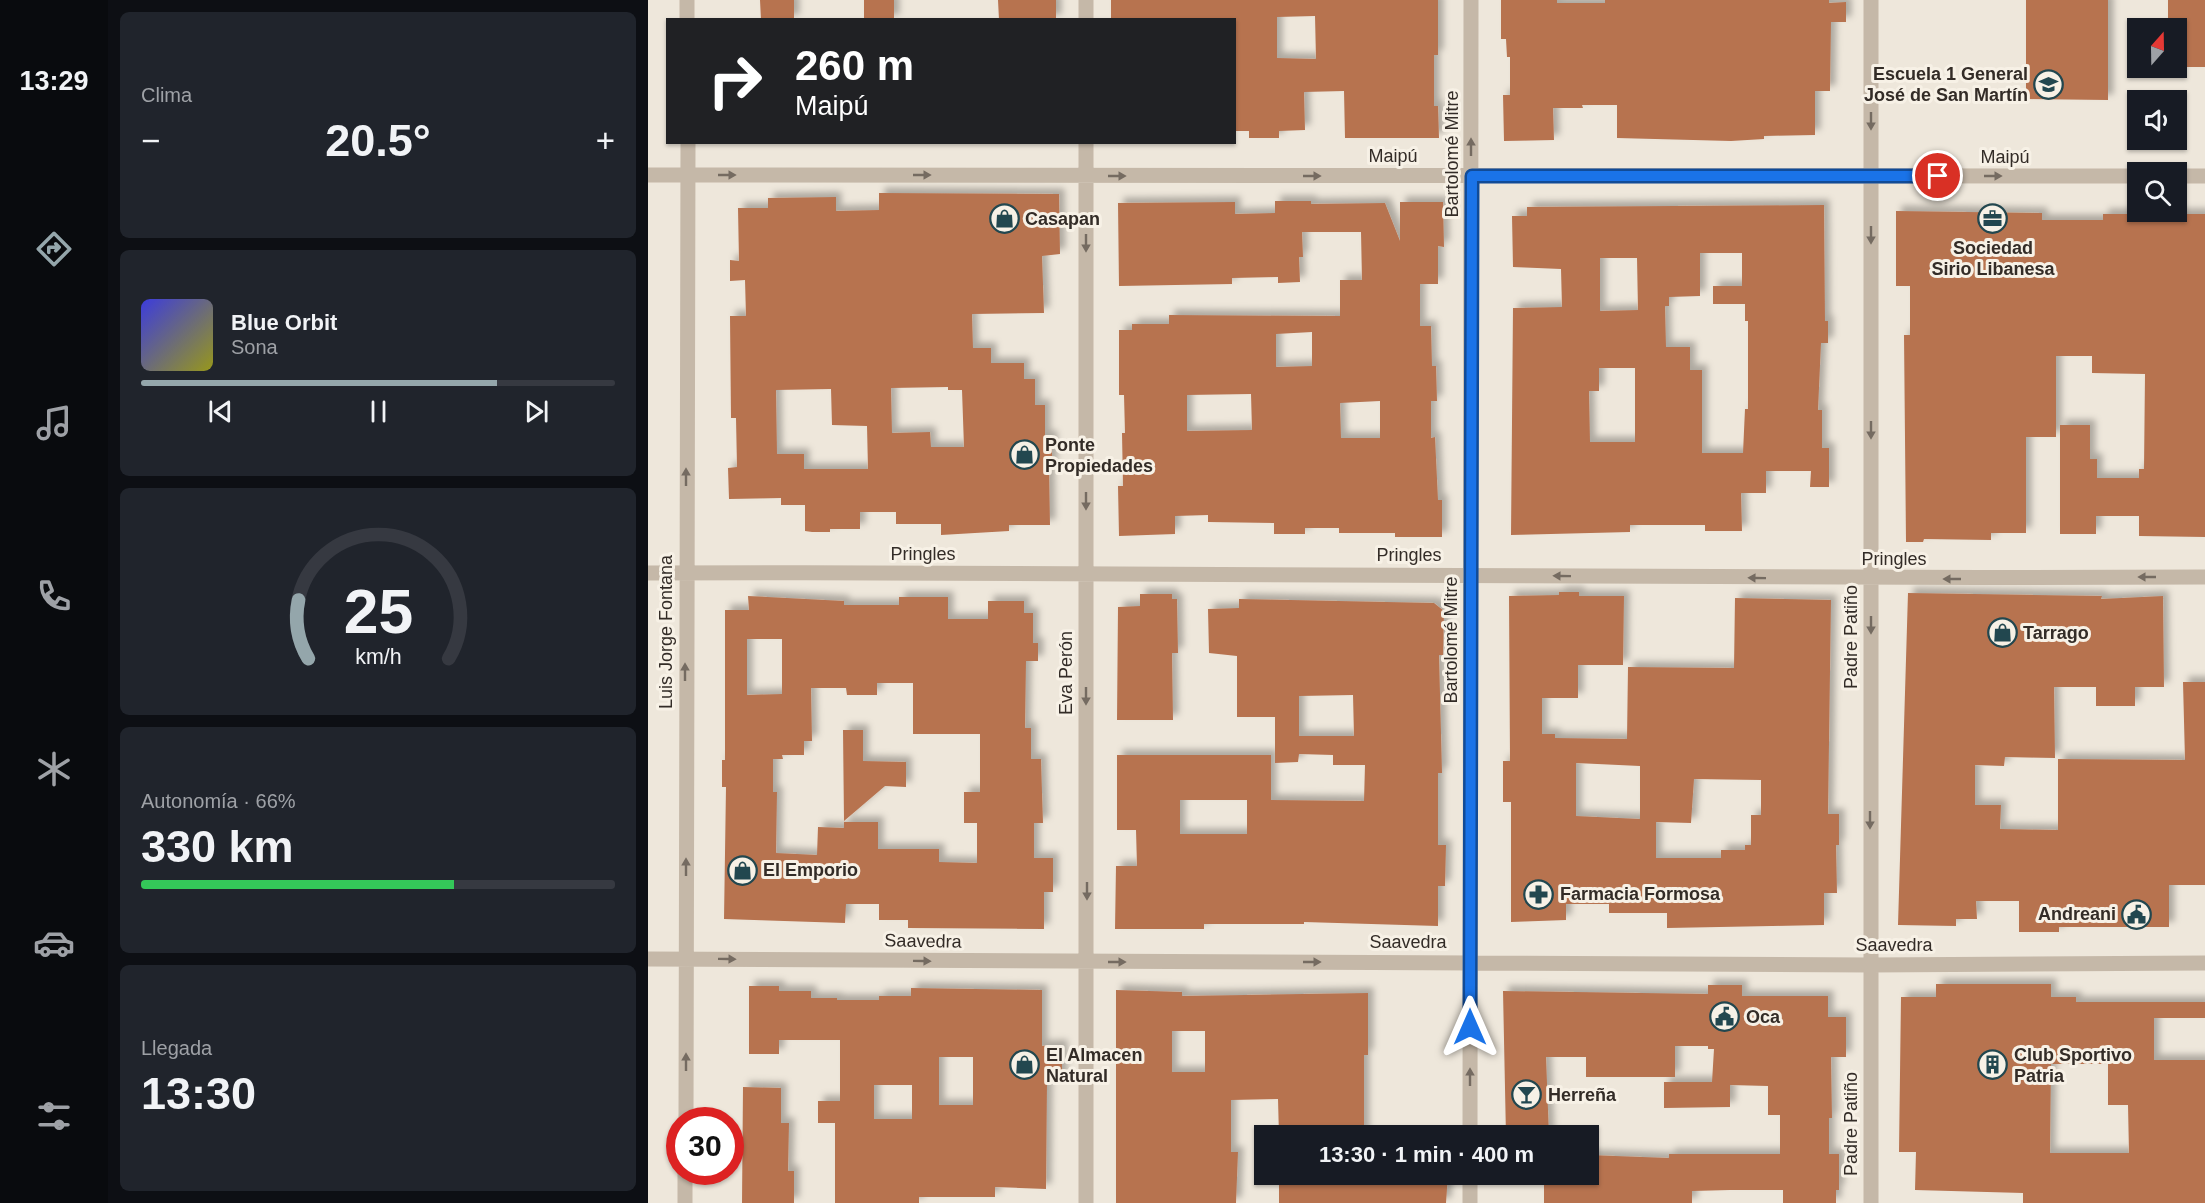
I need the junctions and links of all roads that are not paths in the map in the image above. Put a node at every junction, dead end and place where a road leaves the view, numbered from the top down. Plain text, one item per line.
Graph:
1 (687, 0) edge
2 (1086, 0) edge
3 (1471, 0) edge
4 (1871, 0) edge
5 (687, 18) edge
6 (1086, 18) edge
7 (688, 144) edge
8 (1086, 144) edge
9 (648, 175) edge
10 (688, 175) junction
11 (1086, 176) junction
12 (1472, 176) junction
13 (1872, 176) junction
14 (2127, 176) edge
15 (2187, 176) edge
16 (2205, 176) edge
17 (685, 572) junction
18 (648, 573) edge
19 (1085, 574) junction
20 (1471, 574) junction
21 (2205, 577) edge
22 (1871, 579) junction
23 (648, 958) edge
24 (687, 958) junction
25 (1087, 962) junction
26 (1471, 962) junction
27 (2205, 963) edge
28 (1870, 965) junction
29 (686, 1107) edge
30 (1470, 1125) edge
31 (685, 1185) edge
32 (1470, 1185) edge
33 (685, 1203) edge
34 (1086, 1203) edge
35 (1470, 1203) edge
36 (1871, 1203) edge

1 - 5 street
2 - 6 street
12 -> 3 street, Bartolomé Mitre
4 -> 13 street, Padre Patiño
7 - 10 street, Luis Jorge Fontana
8 - 11 street, Eva Perón
9 - 10 street, Maipú
10 -> 11 street, Maipú
17 -> 10 street, Luis Jorge Fontana
11 -> 12 street, Maipú
11 -> 19 street, Eva Perón
12 - 13 street, Maipú
12 - 20 street, Bartolomé Mitre
13 -> 14 street, Maipú
13 -> 22 street, Padre Patiño
15 - 16 street
17 - 18 street, Pringles
17 - 19 street, Pringles
24 -> 17 street, Luis Jorge Fontana
19 - 20 street, Pringles
19 -> 25 street, Eva Perón
22 -> 20 street, Pringles
20 - 26 street, Bartolomé Mitre
21 -> 22 street, Pringles
22 -> 28 street, Padre Patiño
23 - 24 street, Saavedra
24 -> 25 street, Saavedra
29 -> 24 street, Luis Jorge Fontana
25 -> 26 street, Saavedra
25 - 34 street, Eva Perón
26 - 28 street, Saavedra
30 -> 26 street, Bartolomé Mitre
27 - 28 street, Saavedra
28 - 36 street, Padre Patiño
31 - 33 street
32 - 35 street

